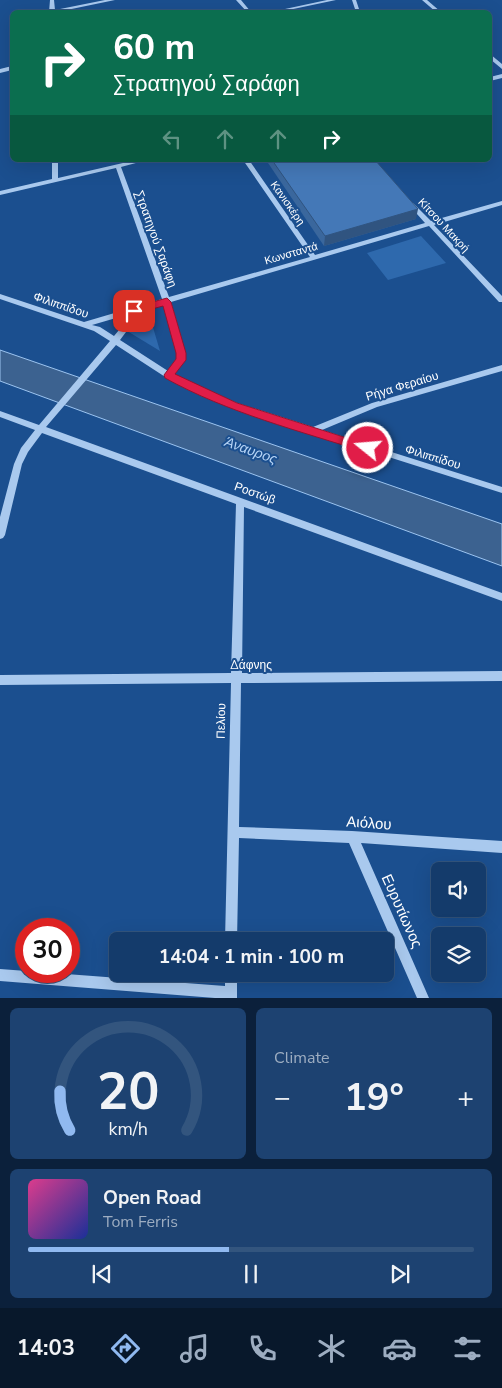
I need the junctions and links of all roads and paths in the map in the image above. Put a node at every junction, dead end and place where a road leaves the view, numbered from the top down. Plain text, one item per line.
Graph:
1 (113, 0) edge
2 (238, 0) edge
3 (334, 0) edge
4 (424, 0) edge
5 (62, 10) edge
6 (247, 10) edge
7 (284, 10) edge
8 (436, 10) edge
9 (492, 58) edge
10 (502, 67) edge
11 (55, 162) edge
12 (135, 162) edge
13 (247, 162) edge
14 (118, 166) junction
15 (55, 180) junction
16 (0, 192) edge
17 (407, 200) edge
18 (502, 203) edge
19 (428, 225) junction
20 (314, 258) junction
21 (0, 296) edge
22 (502, 300) edge
23 (167, 302) junction
24 (86, 324) junction
25 (122, 332) dead end
26 (116, 340) junction
27 (502, 368) edge
28 (169, 375) junction
29 (0, 414) edge
30 (40, 429) junction
31 (311, 431) junction
32 (502, 490) edge
33 (240, 501) junction
34 (2, 520) edge
35 (0, 535) edge
36 (502, 596) edge
37 (502, 676) edge
38 (235, 678) junction
39 (0, 680) edge
40 (233, 832) junction
41 (352, 837) junction
42 (502, 847) edge
43 (231, 932) edge
44 (0, 975) edge
45 (231, 982) edge
46 (231, 996) edge
47 (423, 998) edge

1 - 5 street
2 - 6 street
3 - 7 street
4 - 8 street
9 - 10 street
11 - 15 street
12 - 14 street
13 - 20 street, Κανισκέρη
14 - 15 street
14 - 23 street, Στρατηγού Σαράφη
15 - 16 street
17 - 19 street, Κίτσου Μακρή
18 - 19 street, Κωνσταντά
19 - 20 street, Κωνσταντά
19 - 22 street, Κίτσου Μακρή
20 - 23 street, Κωνσταντά
21 - 24 street, Φιλιππίδου
23 - 24 street, Κωνσταντά
23 - 28 street, Στρατηγού Σαράφη
24 - 26 street, Φιλιππίδου
25 - 26 street
26 - 28 street, Φιλιππίδου
26 - 30 street
27 - 31 street, Ρήγα Φεραίου
28 - 31 street, Φιλιππίδου
29 - 30 street, Ροστώβ
30 - 33 street, Ροστώβ
30 - 34 street
31 - 32 street, Φιλιππίδου
33 - 36 street, Ροστώβ
33 - 38 street, Πελίου
34 - 35 street
37 - 38 street, Δάφνης
38 - 39 street, Δάφνης
38 - 40 street, Πελίου
40 - 41 street, Αιόλου
40 - 43 street, Πελίου
41 - 42 street, Αιόλου
41 - 47 street, Ευρυτίωνος
44 - 46 street
45 - 46 street

